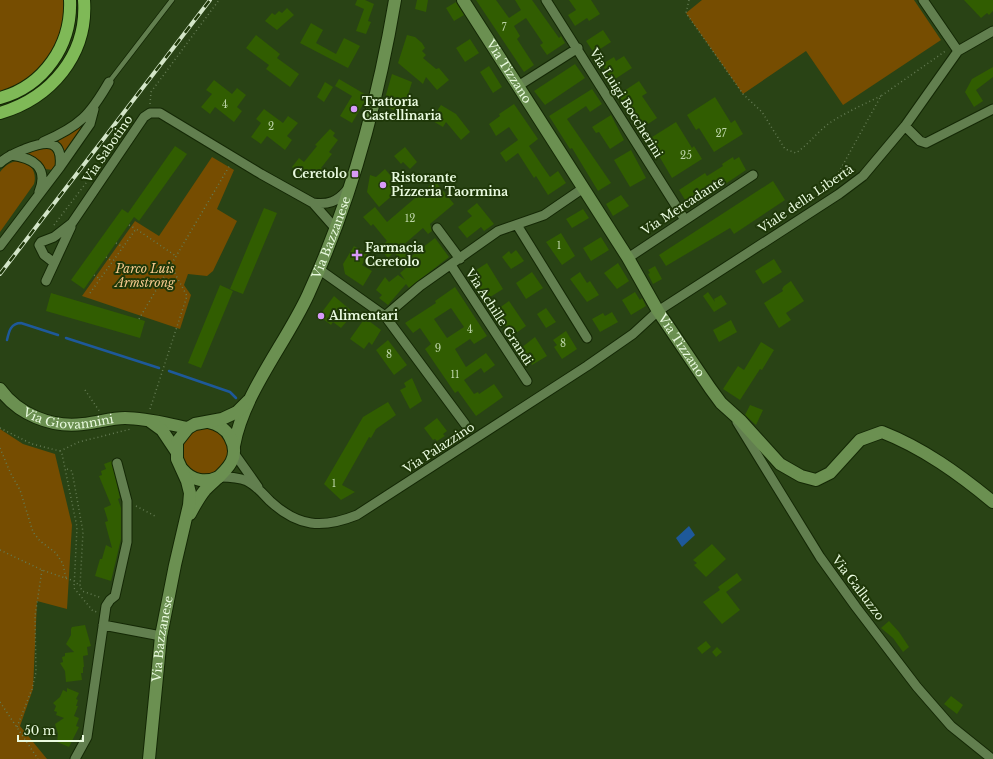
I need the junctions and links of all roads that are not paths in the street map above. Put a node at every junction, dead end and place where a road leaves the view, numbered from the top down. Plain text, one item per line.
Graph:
1 (70, 0) edge
2 (84, 0) edge
3 (172, 0) edge
4 (395, 0) edge
5 (463, 0) edge
6 (546, 0) edge
7 (923, 0) edge
8 (993, 31) edge
9 (578, 48) junction
10 (958, 50) junction
11 (109, 82) joint
12 (518, 86) junction
13 (0, 98) edge
14 (94, 107) junction
15 (993, 109) edge
16 (0, 113) edge
17 (905, 126) junction
18 (42, 142) junction
19 (11, 155) junction
20 (0, 156) edge
21 (0, 163) edge
22 (60, 167) junction
23 (752, 175) dead end
24 (351, 186) junction
25 (582, 189) junction
26 (36, 199) junction
27 (316, 203) junction
28 (341, 214) junction
29 (685, 220) junction
30 (72, 224) junction
31 (517, 225) junction
32 (437, 228) dead end
33 (336, 229) junction
34 (0, 246) edge
35 (628, 258) junction
36 (460, 259) junction
37 (53, 262) junction
38 (452, 265) junction
39 (320, 270) junction
40 (46, 281) dead end
41 (658, 311) junction
42 (385, 316) junction
43 (587, 338) dead end
44 (526, 382) dead end
45 (0, 389) edge
46 (254, 394) junction
47 (730, 411) junction
48 (146, 420) junction
49 (204, 422) junction
50 (465, 424) dead end
51 (188, 428) junction
52 (234, 450) junction
53 (176, 451) junction
54 (117, 462) dead end
55 (180, 468) junction
56 (220, 477) junction
57 (259, 488) junction
58 (993, 502) edge
59 (187, 520) junction
60 (103, 625) junction
61 (161, 636) junction
62 (75, 759) edge
63 (149, 759) edge
64 (992, 759) edge

1 - 13 highway
2 - 16 highway
3 - 11 lane
4 - 24 main road, Via Bazzanese
5 - 12 main road, Via Tizzano
6 - 9 street, Via Luigi Boccherini
7 - 10 street
8 - 10 street, Viale della Libertà
9 - 12 street
9 - 29 street, Via Luigi Boccherini
10 - 17 street, Viale della Libertà
11 - 14 street
12 - 25 main road, Via Tizzano
14 - 18 street
14 - 22 street
15 - 17 street
17 - 41 street, Viale della Libertà
18 - 19 street
18 - 22 street
19 - 20 street
19 - 21 street
19 - 26 street
22 - 26 street
23 - 29 street, Via Mercadante
24 - 27 street
24 - 28 main road, Via Bazzanese
25 - 31 street
25 - 35 main road, Via Tizzano
26 - 34 street
27 - 28 street
27 - 30 street, Via Sabotino
27 - 33 street
28 - 33 main road, Via Bazzanese
29 - 35 street, Via Mercadante
30 - 37 street
30 - 37 street, Via Sabotino
31 - 36 street
31 - 43 street
32 - 36 street
33 - 39 main road, Via Bazzanese
35 - 41 main road, Via Tizzano
36 - 38 street
37 - 40 street
38 - 42 street
38 - 44 street, Via Achille Grandi
39 - 42 street
39 - 46 main road, Via Bazzanese
41 - 47 main road, Via Tizzano
41 - 57 street, Via Palazzino
42 - 50 street
45 - 48 main road, Via Giovannini
46 - 49 main road, Via Bazzanese
46 - 52 main road, Via Bazzanese
47 - 58 main road, Via Tizzano
47 - 64 street, Via Galluzzo
48 - 51 main road, Via Giovannini
48 - 53 main road
49 - 51 main road, Via Bazzanese
49 - 52 main road
51 - 53 main road
52 - 56 main road, Via Bazzanese
52 - 57 street
53 - 55 main road, Via Bazzanese
54 - 60 street
55 - 56 main road
55 - 59 main road, Via Bazzanese
56 - 57 street, Via Palazzino
56 - 59 main road, Via Bazzanese
59 - 61 main road, Via Bazzanese
60 - 61 street
60 - 62 street
61 - 63 main road, Via Bazzanese

